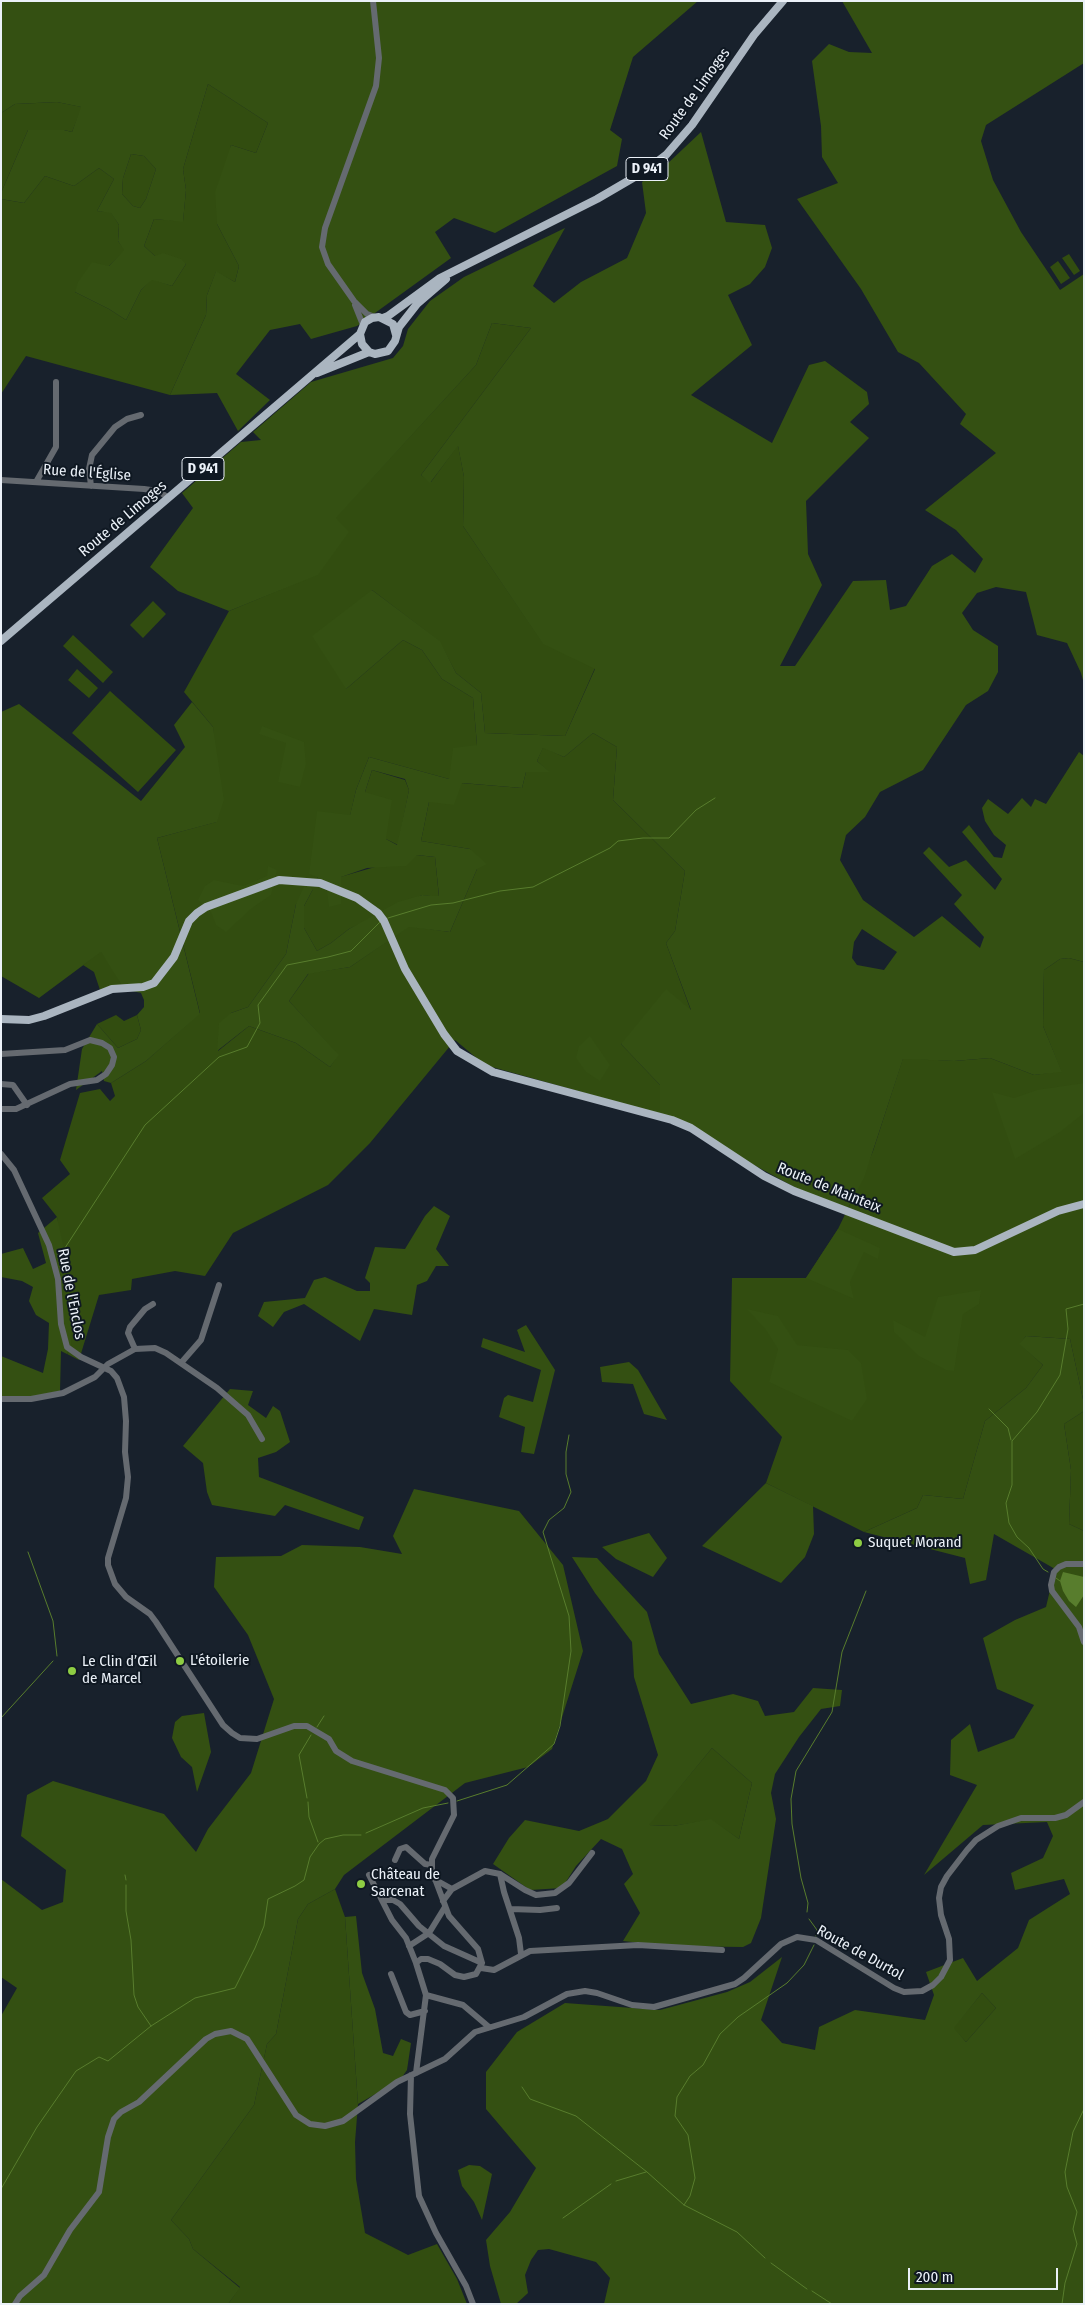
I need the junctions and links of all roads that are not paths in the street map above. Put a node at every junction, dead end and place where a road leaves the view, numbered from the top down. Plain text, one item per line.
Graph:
1 (373, 1) edge
2 (783, 1) edge
3 (455, 270) junction
4 (354, 302) junction
5 (379, 317) junction
6 (363, 325) junction
7 (360, 334) junction
8 (396, 335) junction
9 (370, 352) junction
10 (306, 378) junction
11 (56, 382) dead end
12 (141, 415) dead end
13 (1, 480) edge
14 (36, 482) junction
15 (91, 486) junction
16 (169, 498) junction
17 (1, 641) edge
18 (1, 1019) edge
19 (1, 1054) edge
20 (2, 1085) edge
21 (27, 1105) junction
22 (1, 1109) edge
23 (1, 1154) edge
24 (1084, 1204) edge
25 (219, 1285) dead end
26 (152, 1304) dead end
27 (136, 1349) junction
28 (181, 1363) junction
29 (106, 1367) junction
30 (1, 1399) edge
31 (262, 1439) dead end
32 (1084, 1564) edge
33 (1084, 1642) edge
34 (1084, 1802) edge
35 (592, 1853) dead end
36 (395, 1860) dead end
37 (432, 1865) junction
38 (500, 1874) junction
39 (369, 1876) dead end
40 (434, 1879) junction
41 (452, 1889) junction
42 (383, 1900) junction
43 (444, 1904) junction
44 (557, 1908) dead end
45 (511, 1910) junction
46 (429, 1933) junction
47 (409, 1946) junction
48 (722, 1950) dead end
49 (521, 1954) junction
50 (416, 1963) junction
51 (481, 1966) junction
52 (391, 1974) dead end
53 (426, 1995) junction
54 (425, 2012) junction
55 (489, 2027) junction
56 (414, 2074) junction
57 (15, 2304) edge
58 (473, 2304) edge

1 - 4 street
2 - 3 main road, Route de Limoges / D 941
3 - 5 main road, Route de Limoges / D 941
3 - 8 main road, Route de Limoges / D 941
4 - 5 street
4 - 6 street
5 - 6 main road
5 - 8 main road
6 - 7 main road
7 - 9 main road
7 - 10 main road, Route de Limoges / D 941
8 - 9 main road
9 - 10 main road, Route de Limoges / D 941
10 - 16 main road, Route de Limoges / D 941
11 - 14 street
12 - 15 street
13 - 14 street, Rue de l'Église
14 - 15 street, Rue de l'Église
15 - 16 street, Rue de l'Église
16 - 17 main road, Route de Limoges / D 941
18 - 24 main road, Route de Mainteix
19 - 21 street
20 - 21 street
21 - 22 street
23 - 29 street, Rue de l'Enclos
25 - 28 street
26 - 27 street
27 - 28 street
27 - 29 street
28 - 31 street
29 - 30 street
29 - 37 street
32 - 33 street
34 - 55 street, Route de Durtol
35 - 38 street
36 - 37 street
37 - 40 street
38 - 41 street
38 - 45 street
39 - 42 street
40 - 41 street
40 - 43 street
41 - 43 street
42 - 46 street
42 - 47 street
43 - 46 street
43 - 51 street
44 - 45 street
45 - 49 street
46 - 47 street
46 - 51 street
47 - 50 street
48 - 49 street
49 - 51 street
50 - 51 street
50 - 53 street
52 - 54 street
53 - 54 street
53 - 55 street
54 - 56 street
55 - 56 street, Route de Durtol
56 - 57 street, Route de Durtol
56 - 58 street

